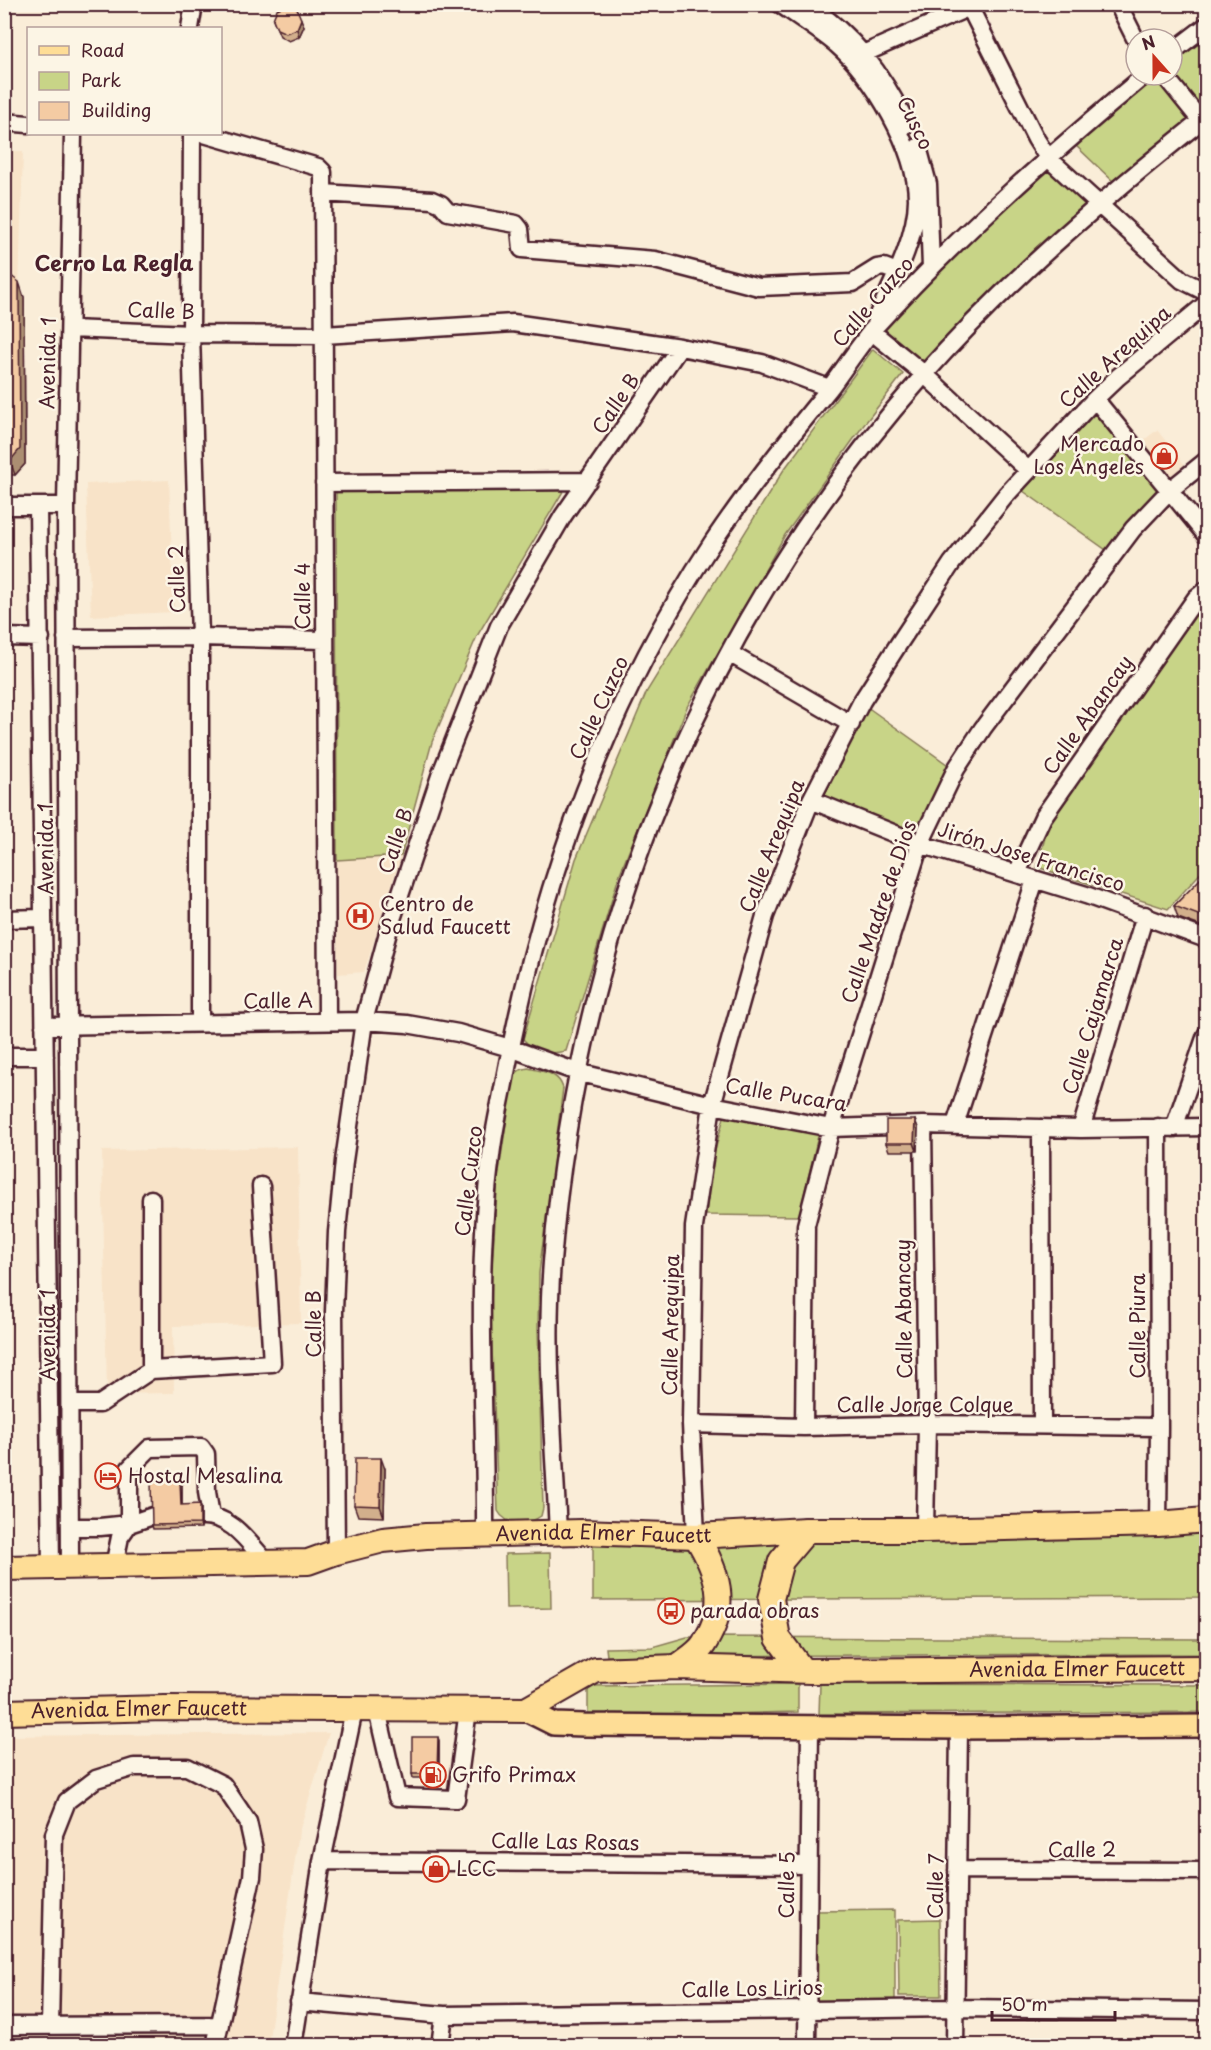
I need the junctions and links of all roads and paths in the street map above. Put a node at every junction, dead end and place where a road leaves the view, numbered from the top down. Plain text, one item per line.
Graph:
1 (194, 4) edge
2 (780, 4) edge
3 (807, 4) edge
4 (1118, 4) edge
5 (969, 6) edge
6 (1206, 26) edge
7 (190, 27) edge
8 (1130, 27) edge
9 (1184, 43) edge
10 (865, 53) junction
11 (1131, 87) edge
12 (1175, 87) edge
13 (1204, 119) edge
14 (4, 122) edge
15 (27, 124) edge
16 (73, 135) edge
17 (192, 135) edge
18 (207, 135) edge
19 (1048, 159) junction
20 (323, 193) junction
21 (1101, 204) junction
22 (931, 268) junction
23 (897, 272) junction
24 (1206, 292) edge
25 (1206, 304) edge
26 (70, 329) junction
27 (872, 331) junction
28 (191, 334) junction
29 (324, 335) junction
30 (680, 347) junction
31 (924, 374) junction
32 (829, 388) junction
33 (1095, 399) junction
34 (1206, 461) edge
35 (1028, 470) junction
36 (588, 481) junction
37 (324, 483) junction
38 (1170, 490) junction
39 (4, 506) edge
40 (38, 506) junction
41 (66, 506) junction
42 (1206, 535) edge
43 (1206, 590) edge
44 (200, 637) junction
45 (4, 638) edge
46 (41, 638) junction
47 (66, 638) junction
48 (324, 640) junction
49 (729, 653) junction
50 (851, 724) junction
51 (810, 800) junction
52 (920, 844) junction
53 (1017, 873) junction
54 (1035, 880) junction
55 (1145, 915) junction
56 (42, 918) junction
57 (4, 919) edge
58 (1206, 939) edge
59 (327, 1021) junction
60 (364, 1021) junction
61 (200, 1023) junction
62 (68, 1025) junction
63 (44, 1026) junction
64 (1206, 1035) edge
65 (510, 1048) junction
66 (4, 1056) edge
67 (45, 1056) junction
68 (577, 1072) junction
69 (712, 1105) junction
70 (923, 1125) junction
71 (955, 1125) junction
72 (1206, 1127) edge
73 (831, 1128) junction
74 (1041, 1128) junction
75 (1166, 1128) junction
76 (1081, 1129) junction
77 (261, 1186) dead end
78 (151, 1199) dead end
79 (151, 1370) junction
80 (70, 1404) junction
81 (691, 1424) junction
82 (927, 1424) junction
83 (1042, 1425) junction
84 (804, 1427) junction
85 (1159, 1427) junction
86 (153, 1516) edge
87 (1206, 1520) edge
88 (129, 1524) junction
89 (1158, 1524) junction
90 (70, 1527) junction
91 (807, 1530) junction
92 (925, 1530) junction
93 (558, 1533) junction
94 (485, 1535) junction
95 (696, 1536) junction
96 (336, 1551) junction
97 (267, 1563) junction
98 (60, 1566) junction
99 (114, 1566) junction
100 (4, 1568) edge
101 (677, 1667) junction
102 (1206, 1668) edge
103 (802, 1670) junction
104 (366, 1710) junction
105 (468, 1710) junction
106 (526, 1710) junction
107 (6, 1713) edge
108 (810, 1725) junction
109 (1206, 1726) edge
110 (959, 1728) junction
111 (322, 1861) junction
112 (808, 1865) junction
113 (957, 1870) junction
114 (1206, 1871) edge
115 (298, 2002) junction
116 (956, 2008) junction
117 (807, 2009) junction
118 (1206, 2011) edge
119 (444, 2015) junction
120 (220, 2025) junction
121 (4, 2026) edge
122 (50, 2026) junction
123 (215, 2046) edge
124 (293, 2046) edge
125 (440, 2046) edge
126 (807, 2046) edge
127 (955, 2046) edge

1 - 7 street
2 - 23 street, Cusco
3 - 10 street
4 - 8 street
5 - 10 street
5 - 19 street
6 - 9 street
10 - 22 street
11 - 19 street, Calle Cuzco
12 - 13 street
13 - 21 street
14 - 15 street
16 - 26 street, Avenida 1
17 - 28 street, Calle 2
18 - 20 street, Calle 4
19 - 21 street
19 - 22 street, Calle Cuzco
20 - 23 street
20 - 29 street, Calle 4
21 - 24 street
21 - 31 street
22 - 27 street, Calle Cuzco
23 - 27 street, Cusco
25 - 33 street, Calle Arequipa
26 - 28 street, Calle B
26 - 41 street, Avenida 1
27 - 31 street
27 - 32 street, Calle Cuzco
28 - 29 street, Calle B
28 - 44 street, Calle 2
29 - 30 street, Calle B
29 - 37 street, Calle 4
30 - 32 street, Calle B
30 - 36 street, Calle B
31 - 35 street
31 - 49 street
32 - 65 street, Calle Cuzco
33 - 35 street, Calle Arequipa
33 - 38 street
34 - 38 street, Calle Madre de Dios
35 - 50 street, Calle Arequipa
36 - 37 street
36 - 60 street, Calle B
37 - 48 street, Calle 4
38 - 42 street
38 - 52 street, Calle Madre de Dios
39 - 40 street
40 - 41 street
40 - 46 street, Avenida 1
41 - 47 street, Avenida 1
43 - 53 street, Calle Abancay
44 - 47 street
44 - 48 street
44 - 61 street, Calle 2
45 - 46 street
46 - 56 street, Avenida 1
47 - 62 street, Avenida 1
48 - 59 street, Calle 4
49 - 50 street
49 - 68 street
50 - 51 street, Calle Arequipa
51 - 52 street, Jirón Jose Francisco
51 - 69 street, Calle Arequipa
52 - 53 street, Jirón Jose Francisco
52 - 73 street, Calle Madre de Dios
53 - 54 street, Jirón Jose Francisco
54 - 55 street, Jirón Jose Francisco
54 - 71 street
55 - 58 street, Jirón Jose Francisco
55 - 76 street, Calle Cajamarca
56 - 57 street
56 - 63 street, Avenida 1
59 - 60 street, Calle A
59 - 61 street, Calle A
60 - 65 street, Calle A
60 - 96 street, Calle B
61 - 62 street, Calle A
62 - 63 street, Calle A
62 - 80 street, Avenida 1
63 - 67 street, Avenida 1
64 - 75 street, Calle Piura
65 - 68 street, Calle Pucara
65 - 94 street, Calle Cuzco
66 - 67 street
67 - 98 street, Avenida 1
68 - 69 street, Calle Pucara
68 - 93 street
69 - 73 street, Calle Pucara
69 - 81 street, Calle Arequipa
70 - 71 street, Calle Pucara
70 - 73 street, Calle Pucara
70 - 82 street, Calle Abancay
71 - 74 street, Calle Pucara
72 - 75 street, Calle Pucara
73 - 84 street, Calle Madre de Dios
74 - 76 street, Calle Pucara
74 - 83 street
75 - 76 street, Calle Pucara
75 - 85 street, Calle Piura
77 - 79 street
78 - 79 street
79 - 80 street
80 - 90 street, Avenida 1
81 - 84 street, Calle Jorge Colque
81 - 95 street, Calle Arequipa
82 - 83 street, Calle Jorge Colque
82 - 84 street, Calle Jorge Colque
82 - 92 street, Calle Abancay
83 - 85 street, Calle Jorge Colque
85 - 89 street, Calle Piura
86 - 88 street
87 - 89 highway, Avenida Elmer Faucett
88 - 90 street
88 - 97 street
88 - 99 street
89 - 92 highway, Avenida Elmer Faucett
90 - 98 street, Avenida 1
91 - 92 highway, Avenida Elmer Faucett
91 - 95 highway, Avenida Elmer Faucett
91 - 103 highway
93 - 94 highway, Avenida Elmer Faucett
93 - 95 highway, Avenida Elmer Faucett
94 - 96 highway, Avenida Elmer Faucett
95 - 101 highway
96 - 97 highway, Avenida Elmer Faucett
97 - 99 highway, Avenida Elmer Faucett
98 - 99 highway, Avenida Elmer Faucett
98 - 100 highway, Avenida Elmer Faucett
101 - 103 highway, Avenida Elmer Faucett
101 - 106 highway, Avenida Elmer Faucett
102 - 103 highway, Avenida Elmer Faucett
104 - 105 highway, Avenida Elmer Faucett
104 - 105 street
104 - 107 highway, Avenida Elmer Faucett
104 - 111 street
105 - 106 highway, Avenida Elmer Faucett
106 - 108 main road, Avenida Elmer Faucett
108 - 110 main road, Avenida Elmer Faucett
108 - 112 street, Calle 5
109 - 110 main road, Avenida Elmer Faucett
110 - 113 street, Calle 7
111 - 112 street, Calle Las Rosas
111 - 115 street
112 - 117 street, Calle 5
113 - 114 street, Calle 2
113 - 116 street, Calle 7
115 - 119 street, Calle Los Lirios
115 - 124 street
116 - 117 street, Calle Los Lirios
116 - 118 street, Calle Los Lirios
116 - 127 street, Calle 7
117 - 119 street, Calle Los Lirios
117 - 126 street, Calle 5
119 - 125 street
120 - 122 street
120 - 122 street
120 - 123 street
121 - 122 street

